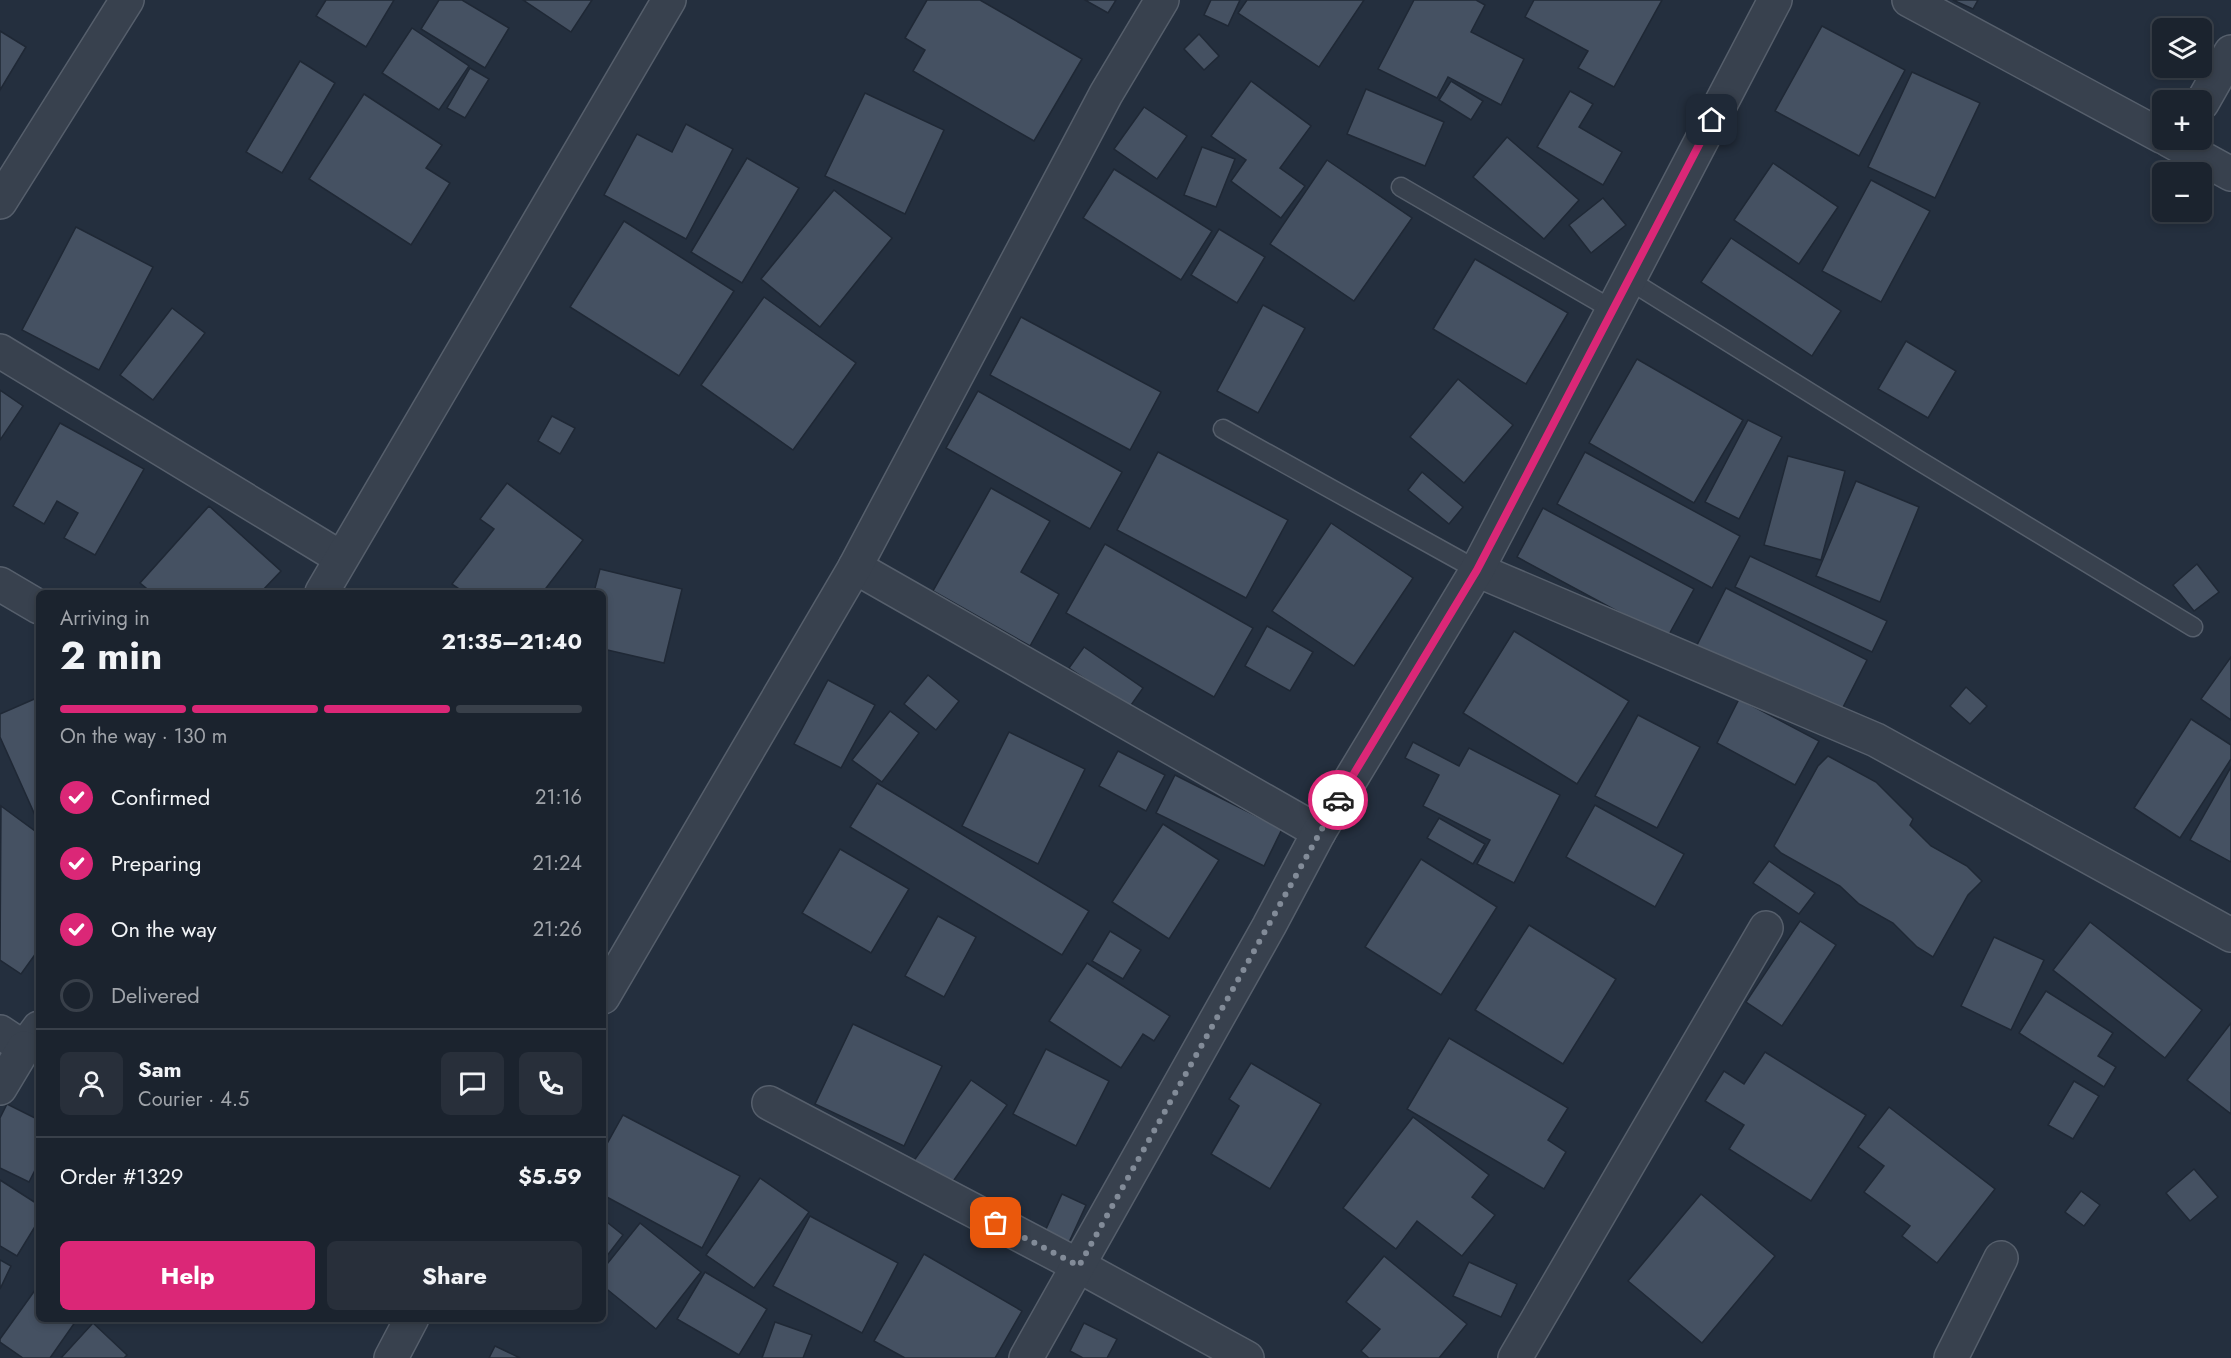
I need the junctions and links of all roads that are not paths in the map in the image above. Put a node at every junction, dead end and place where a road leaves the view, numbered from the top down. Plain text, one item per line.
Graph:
1 (127, 0) edge
2 (669, 0) edge
3 (1162, 0) edge
4 (1775, 0) edge
5 (1909, 0) edge
6 (2231, 52) edge
7 (2210, 90) edge
8 (2152, 129) edge
9 (2190, 150) edge
10 (2231, 174) edge
11 (1401, 187) dead end
12 (0, 202) edge
13 (1629, 280) junction
14 (1613, 310) junction
15 (0, 351) edge
16 (1223, 429) dead end
17 (341, 558) junction
18 (855, 567) junction
19 (1477, 570) junction
20 (0, 584) edge
21 (323, 590) edge
22 (36, 605) edge
23 (2193, 627) dead end
24 (1319, 832) junction
25 (1766, 928) dead end
26 (2231, 934) edge
27 (606, 992) edge
28 (21, 1036) edge
29 (0, 1088) edge
30 (769, 1103) dead end
31 (2001, 1258) dead end
32 (1079, 1266) junction
33 (410, 1322) edge
34 (391, 1358) edge
35 (1026, 1358) edge
36 (1247, 1358) edge
37 (1515, 1358) edge
38 (1951, 1358) edge

1 - 12 street
2 - 17 street
3 - 18 street
4 - 13 street
5 - 8 street
6 - 7 street
9 - 10 street
11 - 14 lane
13 - 14 street
13 - 23 lane
14 - 19 street
15 - 17 street
16 - 19 lane
17 - 21 street
18 - 24 street
18 - 27 street
19 - 24 street
19 - 26 street
20 - 22 street
24 - 32 street
25 - 37 street
28 - 29 street
30 - 32 street
31 - 38 street
32 - 35 street
32 - 36 street
33 - 34 street

